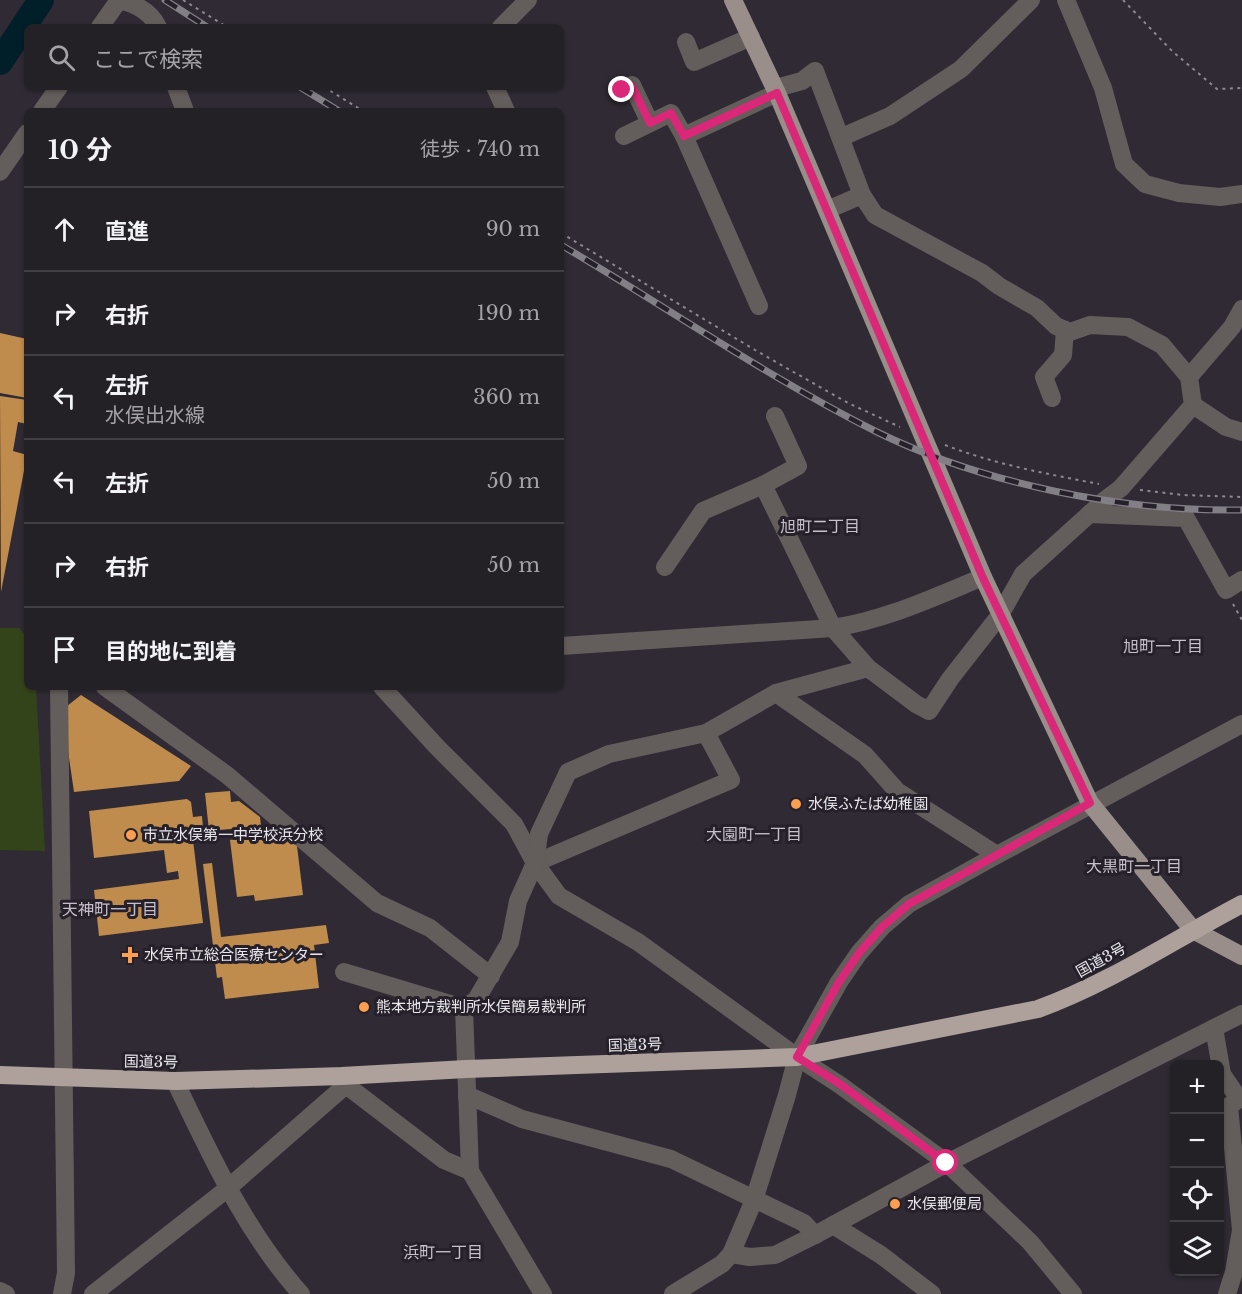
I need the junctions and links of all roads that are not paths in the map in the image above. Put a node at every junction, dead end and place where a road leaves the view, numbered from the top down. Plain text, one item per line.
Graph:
1 (119, 0) edge
2 (528, 0) edge
3 (733, 0) edge
4 (1031, 0) edge
5 (1066, 0) edge
6 (102, 24) edge
7 (156, 24) edge
8 (504, 24) edge
9 (751, 37) junction
10 (686, 42) dead end
11 (632, 85) dead end
12 (57, 90) edge
13 (177, 90) edge
14 (496, 90) edge
15 (776, 90) junction
16 (44, 108) edge
17 (184, 108) edge
18 (505, 108) edge
19 (650, 123) junction
20 (624, 136) dead end
21 (684, 136) junction
22 (24, 137) edge
23 (842, 137) junction
24 (0, 172) edge
25 (1242, 194) edge
26 (862, 195) junction
27 (827, 210) junction
28 (759, 306) dead end
29 (1242, 309) edge
30 (1065, 330) junction
31 (1189, 377) junction
32 (1052, 398) dead end
33 (1193, 405) junction
34 (775, 416) dead end
35 (1242, 432) edge
36 (763, 485) junction
37 (1089, 514) junction
38 (665, 567) dead end
39 (983, 578) junction
40 (1242, 580) edge
41 (1000, 615) junction
42 (833, 628) junction
43 (564, 646) edge
44 (868, 668) junction
45 (59, 690) edge
46 (109, 690) edge
47 (384, 690) edge
48 (776, 693) junction
49 (1242, 724) edge
50 (706, 733) junction
51 (1090, 803) junction
52 (997, 855) junction
53 (536, 863) junction
54 (1242, 904) edge
55 (1193, 930) junction
56 (1242, 956) edge
57 (344, 972) dead end
58 (491, 975) junction
59 (464, 1008) junction
60 (1242, 1014) edge
61 (1214, 1028) junction
62 (797, 1057) junction
63 (466, 1069) junction
64 (0, 1075) edge
65 (63, 1078) junction
66 (175, 1081) junction
67 (344, 1081) junction
68 (467, 1095) junction
69 (946, 1163) junction
70 (470, 1171) junction
71 (227, 1189) junction
72 (754, 1200) junction
73 (833, 1225) junction
74 (815, 1235) junction
75 (731, 1254) junction
76 (0, 1291) edge
77 (682, 1291) edge
78 (6, 1294) edge
79 (62, 1294) edge
80 (93, 1294) edge
81 (301, 1294) edge
82 (543, 1294) edge
83 (932, 1294) edge
84 (1073, 1294) edge
85 (1227, 1294) edge

1 - 6 street
1 - 7 street
2 - 8 street
3 - 9 main road
4 - 23 street
5 - 25 street
9 - 10 street
9 - 15 main road
11 - 19 street
12 - 16 street
13 - 17 street
14 - 18 street
15 - 21 street
15 - 23 street
15 - 27 main road
19 - 20 street
19 - 21 street
21 - 28 street
22 - 24 street
23 - 26 street
26 - 27 street
26 - 30 street
27 - 39 main road
29 - 31 street
30 - 31 street
30 - 32 street
31 - 33 street
33 - 35 street
33 - 37 street
34 - 36 street
36 - 38 street
36 - 42 street
37 - 40 street
37 - 41 street
39 - 41 main road
39 - 42 street
41 - 44 street
41 - 51 main road
42 - 43 street
42 - 44 street
44 - 48 street
45 - 65 street
46 - 58 street
47 - 53 street
48 - 50 street
48 - 52 street
49 - 51 street
50 - 53 street
50 - 53 street
51 - 52 street
51 - 55 main road
52 - 62 street
53 - 58 street
53 - 62 street
54 - 55 highway, 国道3号
55 - 56 main road
55 - 62 highway, 国道3号
57 - 59 street
58 - 59 street
59 - 63 street
60 - 61 street
61 - 69 street
61 - 85 street
62 - 63 highway, 国道3号
62 - 69 street
62 - 72 street
63 - 67 highway, 国道3号
63 - 68 street
64 - 65 highway, 国道3号
65 - 66 highway, 国道3号
65 - 79 street
66 - 67 highway, 国道3号
66 - 71 street
67 - 70 street
67 - 71 street
68 - 70 street
68 - 72 street
69 - 73 street
69 - 84 street
70 - 82 street
71 - 80 street
71 - 81 street
72 - 74 street
72 - 75 street
73 - 74 street
73 - 83 street
74 - 75 street
75 - 77 street
76 - 78 street

